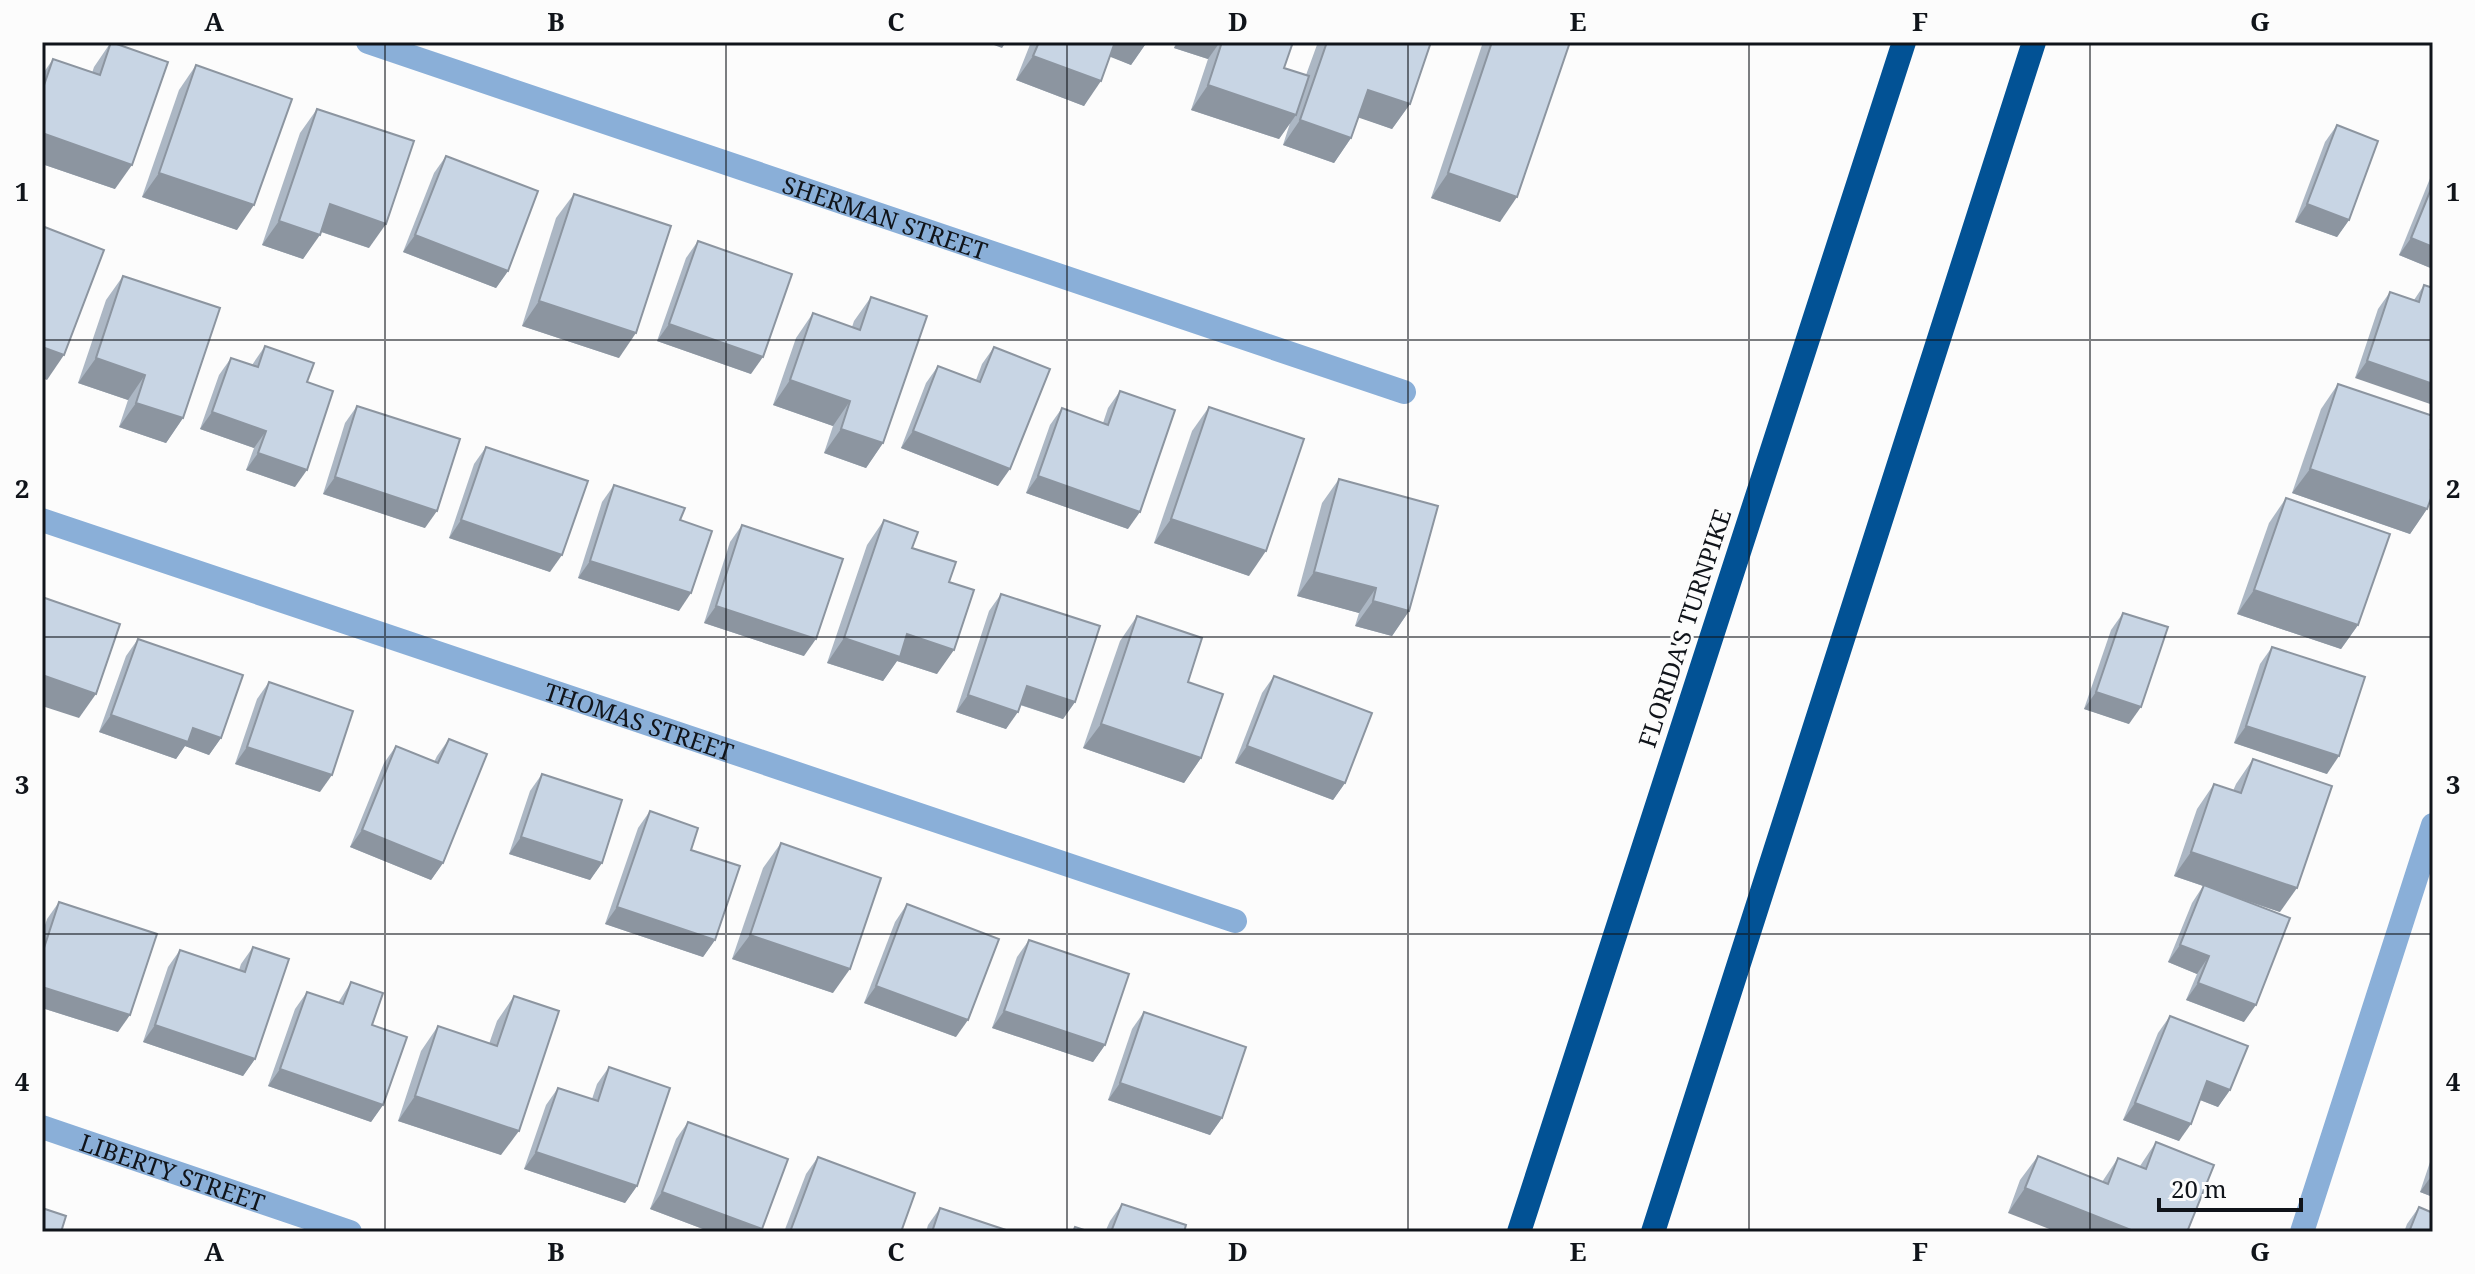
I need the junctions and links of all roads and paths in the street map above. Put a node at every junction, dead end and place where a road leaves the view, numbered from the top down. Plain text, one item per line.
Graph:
1 (368, 42) edge
2 (1904, 42) edge
3 (2034, 42) edge
4 (1404, 392) dead end
5 (42, 520) edge
6 (2433, 825) edge
7 (1235, 921) dead end
8 (42, 1127) edge
9 (350, 1232) edge
10 (1519, 1232) edge
11 (1653, 1232) edge
12 (2302, 1232) edge

1 - 4 street, SHERMAN STREET
2 - 10 highway, FLORIDA'S TURNPIKE
3 - 11 highway
5 - 7 street, THOMAS STREET
6 - 12 street
8 - 9 street, LIBERTY STREET

